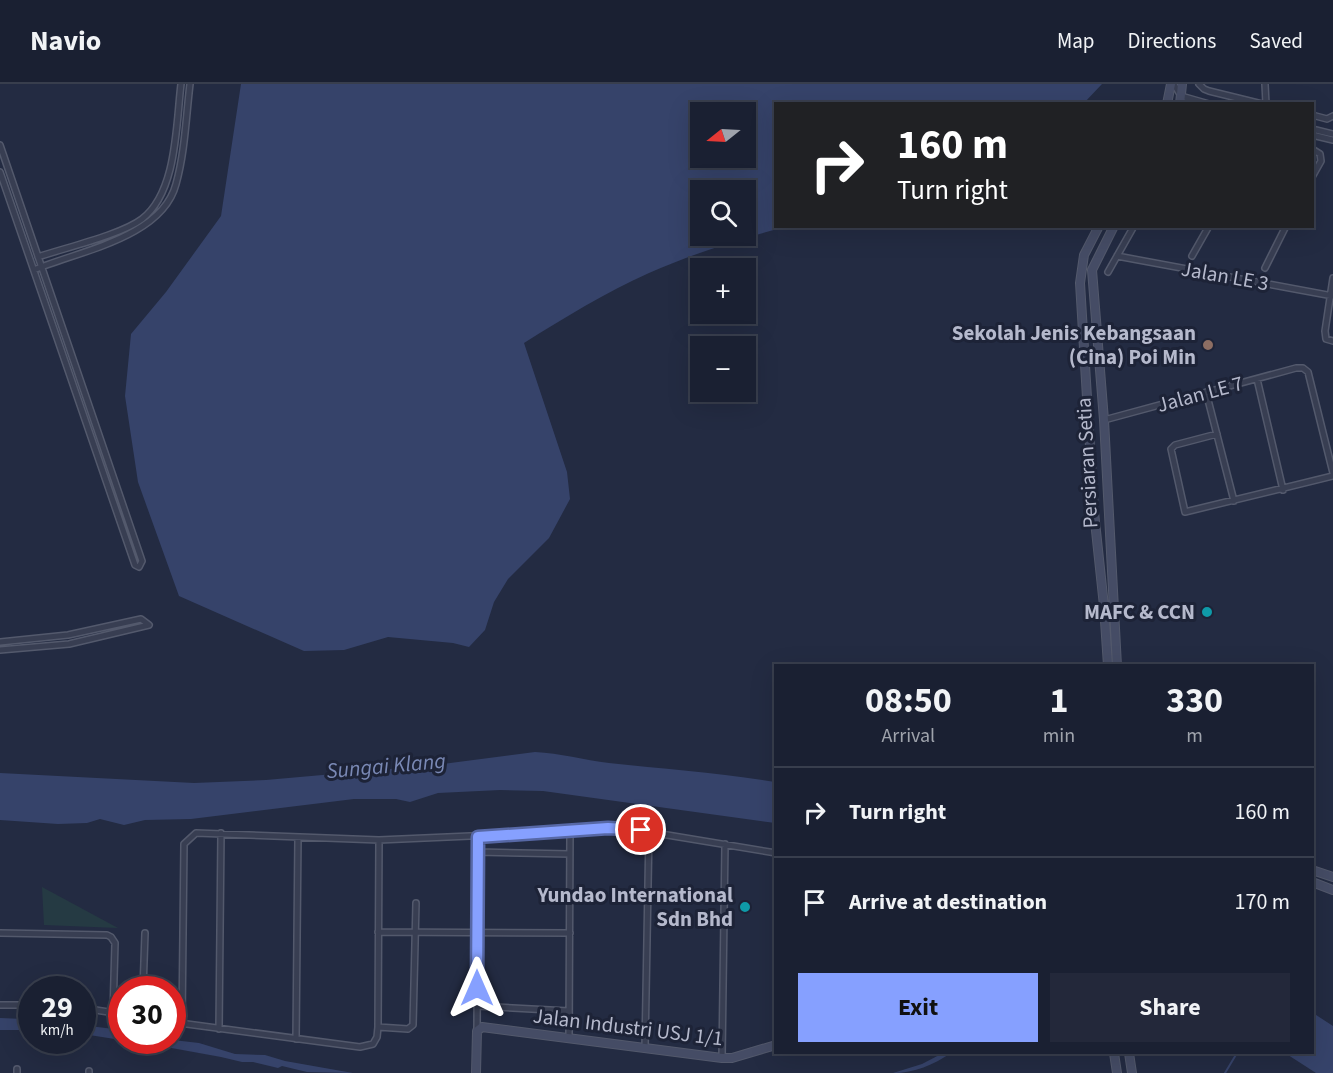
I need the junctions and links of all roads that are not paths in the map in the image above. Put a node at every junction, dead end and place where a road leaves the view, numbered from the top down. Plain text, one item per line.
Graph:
1 (181, 84) edge
2 (190, 84) edge
3 (1182, 84) edge
4 (1199, 84) edge
5 (1265, 84) edge
6 (1171, 85) edge
7 (1180, 100) edge
8 (1167, 102) edge
9 (1256, 102) edge
10 (1264, 102) edge
11 (1314, 116) edge
12 (1330, 117) edge
13 (1314, 129) edge
14 (1333, 134) edge
15 (1314, 135) edge
16 (1333, 140) edge
17 (0, 145) edge
18 (1314, 150) edge
19 (0, 172) edge
20 (1314, 173) edge
21 (1099, 228) edge
22 (1113, 228) edge
23 (1133, 228) edge
24 (1208, 228) edge
25 (1285, 228) edge
26 (1117, 256) junction
27 (1192, 256) dead end
28 (39, 257) junction
29 (30, 260) junction
30 (42, 267) junction
31 (1264, 268) dead end
32 (33, 270) junction
33 (1108, 272) dead end
34 (1333, 278) edge
35 (1331, 295) edge
36 (1333, 341) edge
37 (1257, 379) junction
38 (1206, 392) junction
39 (1104, 420) junction
40 (1089, 422) junction
41 (1217, 434) junction
42 (1333, 475) edge
43 (1283, 490) junction
44 (1234, 501) junction
45 (0, 642) edge
46 (0, 650) edge
47 (1108, 664) edge
48 (1118, 664) edge
49 (570, 831) junction
50 (649, 831) junction
51 (221, 833) junction
52 (298, 837) junction
53 (478, 837) junction
54 (379, 840) junction
55 (725, 844) junction
56 (478, 852) junction
57 (774, 853) edge
58 (570, 854) junction
59 (1314, 871) edge
60 (1333, 878) edge
61 (1314, 883) edge
62 (1333, 890) edge
63 (416, 903) dead end
64 (416, 931) junction
65 (378, 932) junction
66 (0, 933) edge
67 (145, 933) dead end
68 (477, 933) junction
69 (570, 933) junction
70 (114, 976) edge
71 (143, 976) edge
72 (183, 976) edge
73 (0, 1005) edge
74 (18, 1005) edge
75 (477, 1006) junction
76 (569, 1011) junction
77 (186, 1024) edge
78 (378, 1027) junction
79 (219, 1029) junction
80 (477, 1031) junction
81 (569, 1038) junction
82 (296, 1039) junction
83 (774, 1046) edge
84 (645, 1048) junction
85 (1114, 1054) edge
86 (1129, 1054) edge
87 (722, 1058) junction
88 (476, 1073) edge
89 (1117, 1073) edge
90 (1132, 1073) edge

1 - 28 street
2 - 30 street
3 - 7 street
4 - 9 street
5 - 10 street
6 - 7 street
6 - 8 street
11 - 12 street
13 - 14 street
15 - 16 street
17 - 28 street
18 - 20 street
19 - 29 street
21 - 40 street, Persiaran Setia
22 - 39 street, Persiaran Setia
23 - 26 street
24 - 27 street
25 - 31 street
26 - 33 street
26 - 35 street, Jalan LE 3
28 - 29 street
28 - 30 street
29 - 32 street
30 - 32 street
30 - 32 street
34 - 35 street
35 - 36 street
37 - 38 street, Jalan LE 7
37 - 42 street, Jalan LE 7
37 - 43 street
38 - 39 street, Jalan LE 7
38 - 41 street
39 - 40 street
39 - 48 street, Persiaran Setia
40 - 47 street, Persiaran Setia
41 - 44 street
41 - 44 street
42 - 43 street
43 - 44 street
45 - 46 street
49 - 50 street
49 - 53 street
49 - 58 street
50 - 55 street
50 - 84 street
51 - 52 street
51 - 72 street
51 - 79 street
52 - 54 street
52 - 82 street
53 - 54 street
53 - 56 street
54 - 65 street
55 - 57 street
55 - 87 street
56 - 58 street
56 - 68 street
58 - 69 street
59 - 60 street
61 - 62 street
63 - 64 street
64 - 65 street
64 - 68 street
64 - 78 street
65 - 78 street
66 - 70 street
67 - 71 street
68 - 69 street
68 - 75 street
69 - 76 street
73 - 74 street
75 - 76 street
75 - 80 street
76 - 81 street
77 - 79 street
78 - 82 street
79 - 82 street
80 - 81 street, Jalan Industri USJ 1/1
80 - 88 street
81 - 84 street, Jalan Industri USJ 1/1
83 - 87 street, Jalan Industri USJ 1/1
84 - 87 street, Jalan Industri USJ 1/1
85 - 89 street
86 - 90 street

